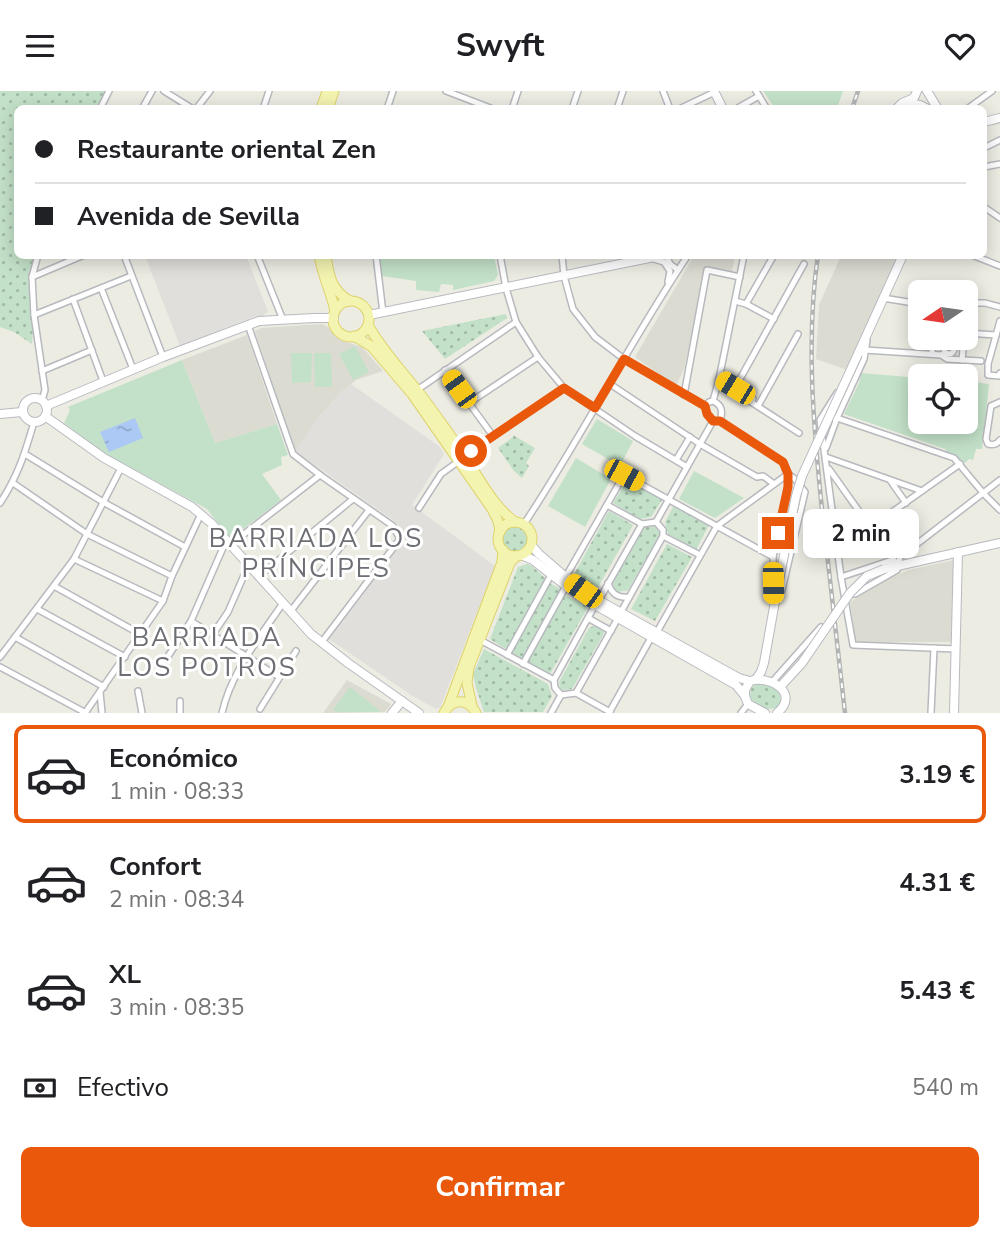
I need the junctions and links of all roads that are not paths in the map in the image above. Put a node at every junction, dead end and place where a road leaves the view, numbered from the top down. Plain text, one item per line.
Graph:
1 (164, 91) edge
2 (210, 91) edge
3 (446, 91) edge
4 (475, 91) edge
5 (917, 91) edge
6 (992, 91) edge
7 (715, 92) edge
8 (757, 93) edge
9 (471, 100) junction
10 (188, 105) edge
11 (198, 105) edge
12 (483, 105) edge
13 (687, 105) edge
14 (741, 105) edge
15 (901, 105) edge
16 (973, 105) edge
17 (37, 259) edge
18 (68, 259) edge
19 (125, 259) edge
20 (259, 259) edge
21 (321, 259) edge
22 (326, 259) edge
23 (376, 259) edge
24 (501, 259) edge
25 (562, 259) edge
26 (649, 259) edge
27 (656, 259) edge
28 (667, 259) edge
29 (685, 259) edge
30 (743, 259) edge
31 (772, 259) edge
32 (901, 259) edge
33 (981, 259) edge
34 (804, 264) dead end
35 (1000, 267) edge
36 (678, 270) junction
37 (131, 276) junction
38 (564, 276) junction
39 (32, 277) junction
40 (740, 277) junction
41 (667, 285) junction
42 (101, 288) junction
43 (506, 288) junction
44 (73, 299) junction
45 (883, 299) junction
46 (350, 301) junction
47 (735, 301) junction
48 (908, 302) edge
49 (978, 303) edge
50 (746, 304) junction
51 (1000, 307) edge
52 (383, 313) junction
53 (34, 315) junction
54 (334, 315) junction
55 (774, 319) junction
56 (283, 320) junction
57 (368, 320) junction
58 (1000, 321) edge
59 (516, 322) junction
60 (248, 325) junction
61 (868, 331) junction
62 (798, 334) dead end
63 (978, 334) edge
64 (996, 335) junction
65 (354, 336) junction
66 (92, 350) junction
67 (932, 350) edge
68 (963, 350) edge
69 (862, 352) junction
70 (932, 354) junction
71 (163, 356) junction
72 (538, 357) junction
73 (624, 359) junction
74 (962, 360) junction
75 (981, 361) dead end
76 (133, 369) junction
77 (42, 370) junction
78 (446, 370) junction
79 (1000, 373) edge
80 (719, 379) junction
81 (103, 381) junction
82 (610, 384) junction
83 (564, 388) junction
84 (735, 388) junction
85 (417, 390) junction
86 (684, 395) junction
87 (713, 401) junction
88 (1000, 402) edge
89 (469, 403) junction
90 (705, 406) junction
91 (758, 406) junction
92 (44, 407) junction
93 (595, 408) junction
94 (22, 412) junction
95 (0, 414) edge
96 (837, 418) junction
97 (820, 420) junction
98 (716, 421) junction
99 (34, 422) junction
100 (799, 433) dead end
101 (494, 436) junction
102 (690, 437) junction
103 (1000, 440) edge
104 (700, 444) junction
105 (25, 453) junction
106 (825, 454) junction
107 (462, 458) junction
108 (676, 460) junction
109 (960, 464) junction
110 (687, 467) junction
111 (828, 467) junction
112 (121, 468) junction
113 (788, 474) junction
114 (320, 475) junction
115 (890, 480) junction
116 (1000, 480) edge
117 (838, 481) junction
118 (830, 482) junction
119 (13, 483) junction
120 (774, 484) junction
121 (922, 491) junction
122 (3, 492) edge
123 (984, 494) junction
124 (353, 499) junction
125 (670, 499) junction
126 (103, 502) junction
127 (0, 503) edge
128 (905, 503) junction
129 (607, 505) junction
130 (419, 508) dead end
131 (369, 510) junction
132 (1000, 510) edge
133 (201, 514) junction
134 (656, 521) junction
135 (520, 523) junction
136 (642, 524) junction
137 (716, 526) junction
138 (871, 527) junction
139 (500, 532) junction
140 (87, 534) junction
141 (663, 536) junction
142 (228, 543) junction
143 (1000, 543) edge
144 (531, 545) junction
145 (185, 547) junction
146 (503, 550) junction
147 (958, 552) junction
148 (519, 555) junction
149 (700, 555) junction
150 (773, 557) junction
151 (74, 559) junction
152 (248, 566) junction
153 (898, 566) junction
154 (551, 575) junction
155 (172, 576) junction
156 (258, 577) junction
157 (841, 577) junction
158 (565, 582) junction
159 (608, 583) junction
160 (54, 586) junction
161 (844, 593) junction
162 (629, 597) junction
163 (163, 601) junction
164 (283, 603) junction
165 (597, 603) junction
166 (774, 607) junction
167 (37, 608) junction
168 (290, 612) junction
169 (619, 615) junction
170 (588, 618) junction
171 (191, 621) junction
172 (821, 627) dead end
173 (611, 631) junction
174 (140, 634) junction
175 (214, 634) junction
176 (655, 634) junction
177 (15, 637) junction
178 (480, 640) junction
179 (321, 643) junction
180 (934, 648) junction
181 (956, 649) junction
182 (296, 651) dead end
183 (507, 655) junction
184 (0, 657) edge
185 (125, 657) junction
186 (247, 657) junction
187 (764, 663) junction
188 (163, 664) dead end
189 (523, 664) junction
190 (0, 667) edge
191 (279, 677) junction
192 (554, 680) junction
193 (753, 680) junction
194 (774, 683) junction
195 (102, 689) junction
196 (138, 691) dead end
197 (576, 693) junction
198 (561, 695) junction
199 (747, 700) junction
200 (180, 701) dead end
201 (402, 701) junction
202 (411, 706) junction
203 (260, 709) dead end
204 (474, 709) edge
205 (445, 711) edge
206 (85, 712) edge
207 (102, 712) edge
208 (142, 712) edge
209 (180, 712) edge
210 (222, 712) edge
211 (393, 712) edge
212 (419, 712) edge
213 (428, 712) edge
214 (551, 712) edge
215 (609, 712) edge
216 (741, 712) edge
217 (763, 712) edge
218 (776, 712) edge
219 (932, 712) edge
220 (954, 712) edge

1 - 10 street
2 - 11 street
3 - 9 street
4 - 9 street
5 - 15 street
6 - 16 street
7 - 13 street
8 - 14 street
9 - 12 street
17 - 39 street
18 - 39 street
19 - 37 street
20 - 56 street
21 - 54 main road
22 - 46 main road
23 - 52 street
24 - 43 street
25 - 38 street
26 - 38 street
27 - 41 street
28 - 36 street
29 - 36 street
30 - 40 street
31 - 50 street
32 - 45 street
33 - 35 street
34 - 55 street
36 - 41 street
37 - 42 street
37 - 71 street
38 - 43 street
38 - 73 street
39 - 53 street
40 - 47 street
40 - 86 street
41 - 73 street
42 - 44 street
42 - 76 street
43 - 52 street
43 - 59 street
44 - 53 street
44 - 66 street
45 - 48 street
45 - 61 street
46 - 54 main road
46 - 57 main road
47 - 50 street
47 - 80 street
49 - 51 street
50 - 55 street
52 - 57 street
53 - 77 street
54 - 56 street
54 - 65 main road
55 - 84 street
56 - 60 street
57 - 65 main road
57 - 85 main road
58 - 64 street
59 - 72 street
59 - 78 street
60 - 71 street
60 - 114 street
61 - 69 street
61 - 97 street
62 - 91 street
63 - 64 street
64 - 79 street
65 - 107 main road
66 - 77 street
66 - 81 street
67 - 70 street
68 - 74 street
69 - 70 street
69 - 96 street
69 - 166 street, bridge
70 - 74 street
71 - 76 street
72 - 83 street
72 - 89 street
73 - 82 street
73 - 86 street
74 - 75 street
76 - 81 street
77 - 92 street
78 - 85 street
78 - 89 street
80 - 84 street
80 - 87 street
81 - 92 street
82 - 93 street
82 - 102 street
83 - 93 street
83 - 101 street
84 - 91 street
85 - 107 main road
86 - 90 street
87 - 90 street
87 - 98 street
88 - 103 street
89 - 101 street
90 - 98 street
91 - 100 street
92 - 94 street
92 - 99 street
92 - 112 street
93 - 108 street
93 - 135 street
94 - 95 street
94 - 99 street
96 - 97 street
96 - 106 street
96 - 109 street
97 - 106 street
98 - 104 street
98 - 113 street
99 - 105 street
101 - 107 street
102 - 104 street
102 - 108 street
104 - 110 street
104 - 120 street
105 - 119 street
105 - 126 street
106 - 111 street
106 - 115 street
107 - 130 street
107 - 135 main road
107 - 139 main road
108 - 110 street
109 - 121 street
109 - 123 street
110 - 125 street
111 - 117 street
111 - 118 street
112 - 126 street
112 - 133 street
113 - 120 street
113 - 150 street
113 - 166 street
114 - 124 street
114 - 142 street
115 - 121 street
115 - 128 street
116 - 123 street
117 - 118 street
117 - 138 street
118 - 157 street
119 - 122 street
119 - 140 street
120 - 137 street
121 - 128 street
122 - 127 street
123 - 132 street
123 - 153 street
124 - 131 street
124 - 156 street
125 - 129 street
125 - 134 street
125 - 137 street
126 - 140 street
126 - 145 street
128 - 138 street
129 - 136 street
129 - 158 street
131 - 168 street
131 - 179 street
133 - 142 street
133 - 145 street
134 - 136 street
134 - 141 street
135 - 139 main road
135 - 144 main road
136 - 159 street
137 - 149 street
137 - 150 street
138 - 153 street
139 - 146 main road
140 - 151 street
140 - 155 street
141 - 149 street
141 - 162 street
142 - 152 street
142 - 171 street
143 - 147 street
144 - 148 main road
144 - 158 street
145 - 155 street
146 - 148 main road
146 - 205 main road
147 - 153 street
147 - 181 street
148 - 154 street
148 - 178 main road
149 - 176 street
150 - 166 street
151 - 160 street
151 - 163 street
152 - 156 street
152 - 175 street
153 - 157 street
153 - 161 street
153 - 194 street, bridge
154 - 158 street
154 - 183 street
155 - 163 street
156 - 164 street
157 - 161 street
158 - 165 street
158 - 189 street
159 - 162 street
159 - 165 street
160 - 167 street
160 - 174 street
161 - 180 street
162 - 169 street
163 - 174 street
164 - 168 street
164 - 186 street
165 - 169 street
165 - 170 street
166 - 187 street
167 - 177 street
167 - 185 street
168 - 179 street
169 - 173 street
169 - 176 street
170 - 173 street
170 - 192 street
171 - 175 street
171 - 188 street
172 - 194 street
173 - 197 street
174 - 185 street
175 - 186 street
176 - 193 street
176 - 199 street
176 - 215 street
177 - 184 street
177 - 195 street
178 - 183 street
178 - 204 main road
179 - 201 street
180 - 181 street
180 - 219 street
181 - 220 street
182 - 191 street
183 - 189 street
185 - 195 street
186 - 191 street
186 - 210 street
187 - 193 street
187 - 194 street
189 - 192 street
190 - 206 street
191 - 203 street
192 - 198 street
193 - 194 street
193 - 199 street
194 - 218 street
195 - 206 street
195 - 207 street
196 - 208 street
197 - 198 street
197 - 215 street
198 - 214 street
199 - 216 street
199 - 217 street
200 - 209 street
201 - 202 street
201 - 211 street
202 - 212 street
202 - 213 street
204 - 205 main road

